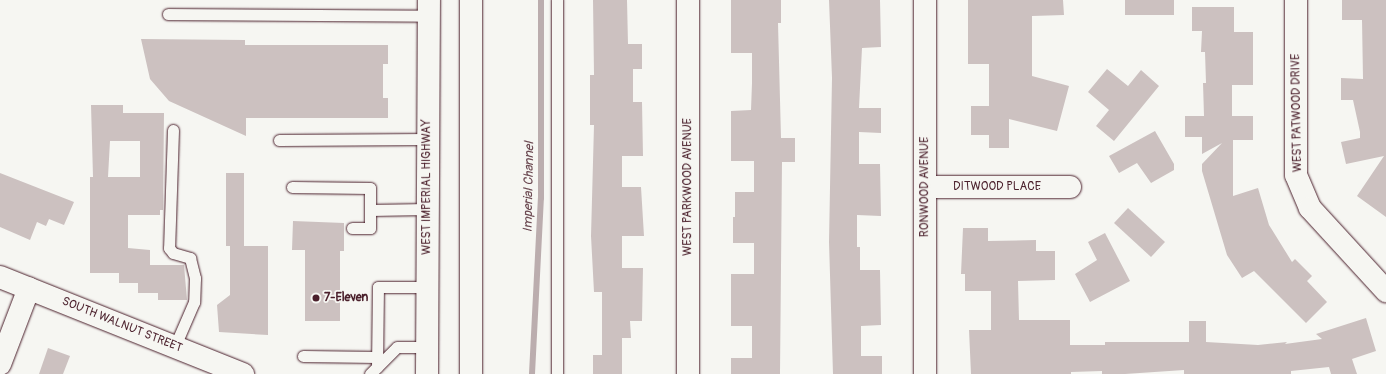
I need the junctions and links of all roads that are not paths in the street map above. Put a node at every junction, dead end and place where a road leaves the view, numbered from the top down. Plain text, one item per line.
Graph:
1 (471, 0) edge
2 (557, 0) edge
3 (688, 0) edge
4 (925, 0) edge
5 (1296, 0) edge
6 (429, 8) edge
7 (168, 14) dead end
8 (173, 130) dead end
9 (279, 140) dead end
10 (427, 140) junction
11 (292, 187) dead end
12 (925, 187) junction
13 (1070, 187) dead end
14 (427, 209) junction
15 (370, 210) junction
16 (352, 228) dead end
17 (0, 277) edge
18 (427, 287) junction
19 (28, 288) junction
20 (1386, 291) edge
21 (175, 346) junction
22 (427, 347) junction
23 (303, 356) dead end
24 (0, 364) edge
25 (374, 366) edge
26 (243, 374) edge
27 (427, 374) edge
28 (471, 374) edge
29 (557, 374) edge
30 (688, 374) edge
31 (925, 374) edge

1 - 28 street
2 - 29 lane
3 - 30 street, WEST PARKWOOD AVENUE
4 - 12 street, RONWOOD AVENUE
5 - 20 street, WEST PATWOOD DRIVE
6 - 7 lane
6 - 10 street, WEST IMPERIAL HIGHWAY
8 - 21 lane
9 - 10 lane
10 - 14 street, WEST IMPERIAL HIGHWAY
11 - 15 lane
12 - 13 street, DITWOOD PLACE
12 - 31 street, RONWOOD AVENUE
14 - 15 lane
14 - 18 street, WEST IMPERIAL HIGHWAY
15 - 16 lane
17 - 19 street, SOUTH WALNUT STREET
18 - 22 street, WEST IMPERIAL HIGHWAY
18 - 25 lane
19 - 21 street, SOUTH WALNUT STREET
19 - 24 street
21 - 26 street, SOUTH WALNUT STREET
22 - 25 lane
22 - 27 street, WEST IMPERIAL HIGHWAY
23 - 25 lane

